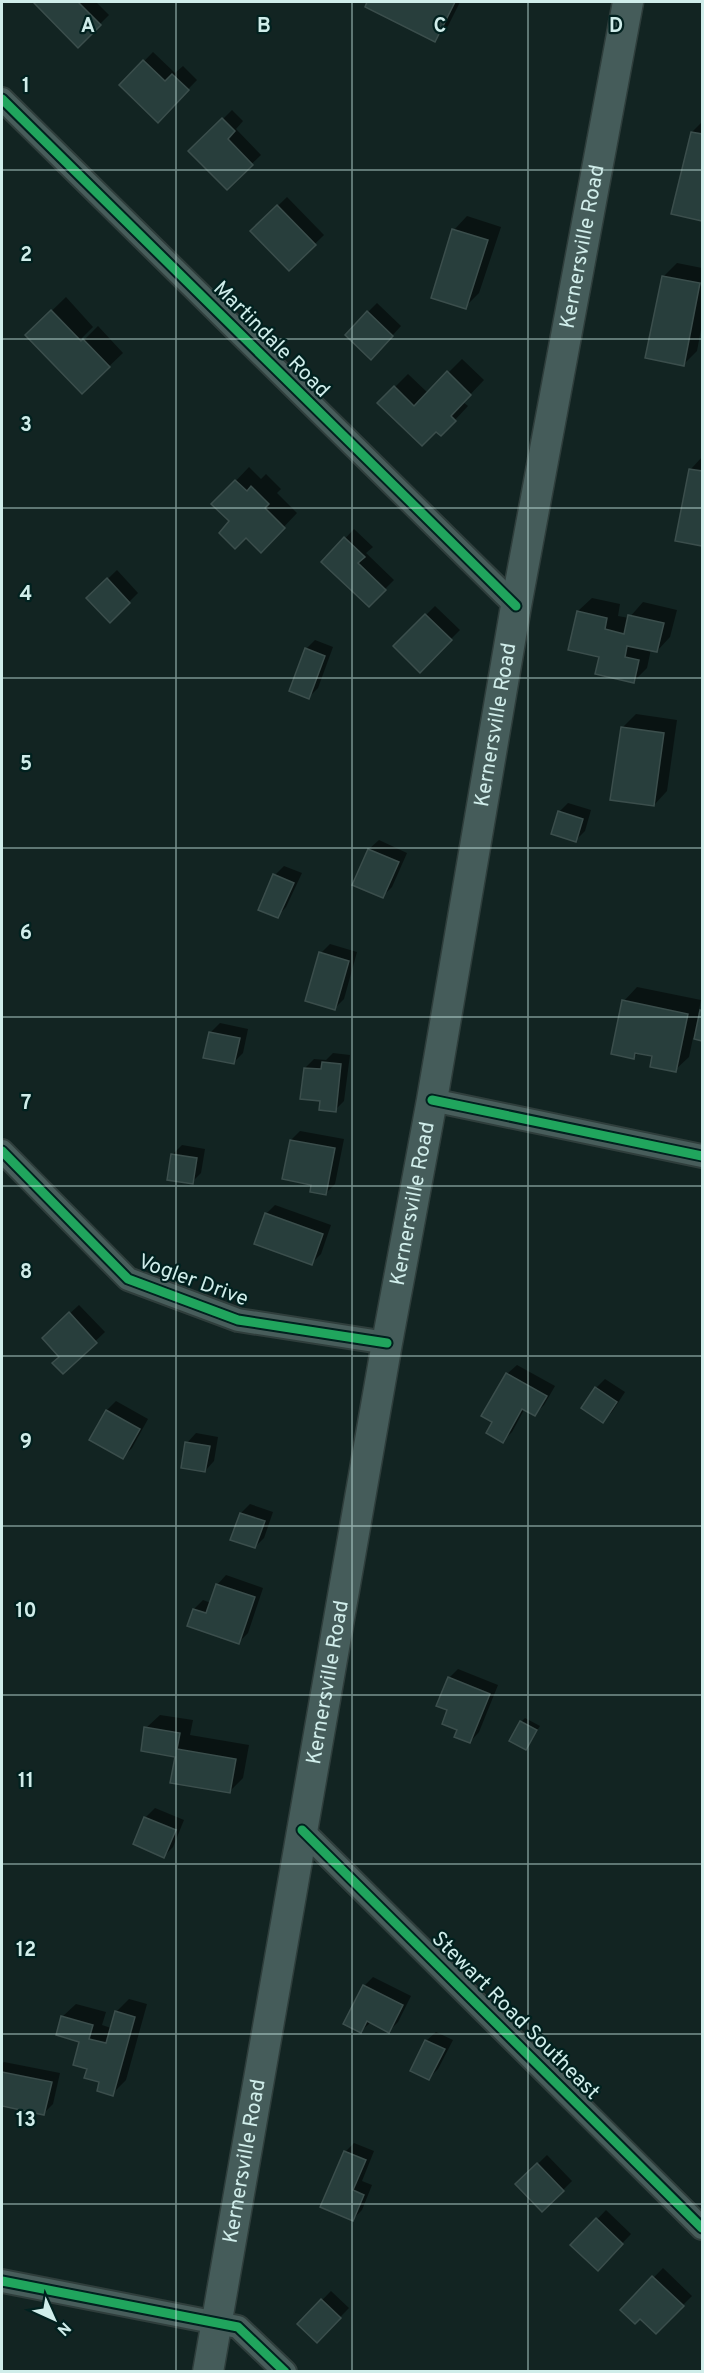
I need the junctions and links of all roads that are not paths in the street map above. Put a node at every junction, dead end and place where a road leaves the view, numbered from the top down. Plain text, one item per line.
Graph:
1 (628, 2) edge
2 (2, 99) edge
3 (516, 606) junction
4 (432, 1100) junction
5 (2, 1151) edge
6 (702, 1156) edge
7 (387, 1343) junction
8 (302, 1830) junction
9 (702, 2228) edge
10 (2, 2281) edge
11 (217, 2322) junction
12 (208, 2372) edge
13 (285, 2372) edge

1 - 3 main road, Kernersville Road
2 - 3 street, Martindale Road
3 - 4 main road, Kernersville Road
4 - 6 street
4 - 7 main road, Kernersville Road
5 - 7 street, Vogler Drive
7 - 8 main road, Kernersville Road
8 - 9 street, Stewart Road Southeast
8 - 11 main road, Kernersville Road
10 - 11 street
11 - 12 main road, Kernersville Road
11 - 13 street

